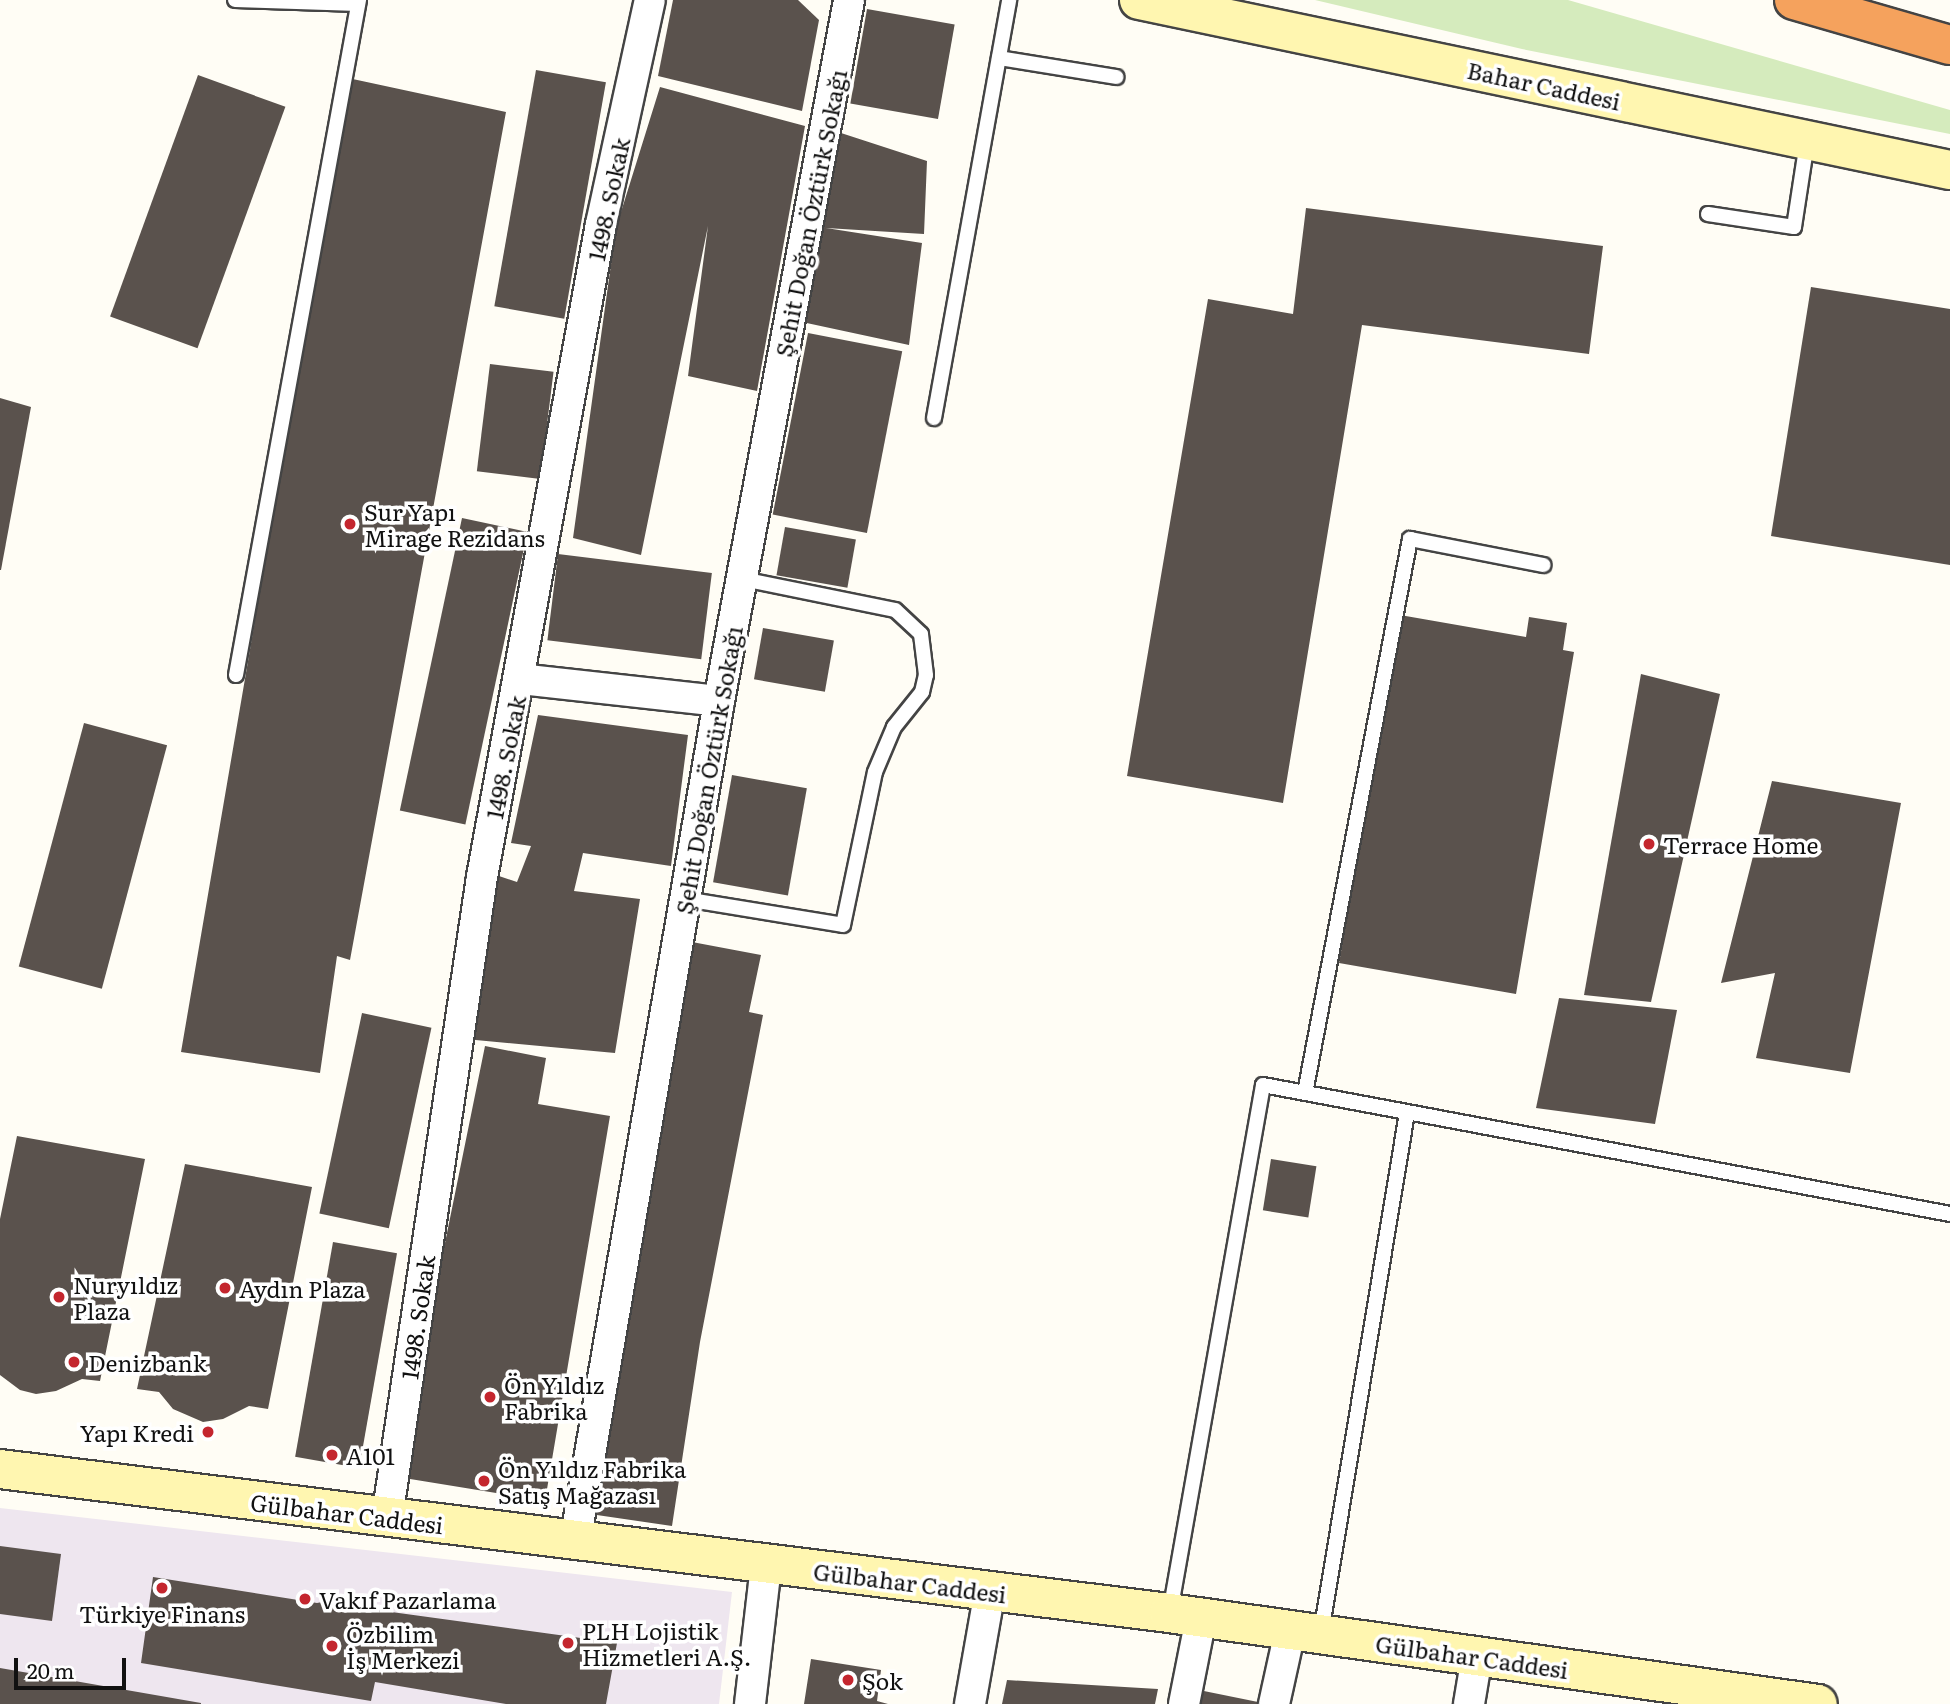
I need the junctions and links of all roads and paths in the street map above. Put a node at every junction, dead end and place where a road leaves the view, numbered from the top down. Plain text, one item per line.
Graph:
1 (235, 0) edge
2 (650, 0) edge
3 (849, 0) edge
4 (1009, 0) edge
5 (1139, 0) edge
6 (1794, 0) edge
7 (359, 2) edge
8 (1950, 45) edge
9 (999, 58) junction
10 (1116, 77) dead end
11 (1808, 140) junction
12 (1950, 170) edge
13 (1708, 214) dead end
14 (934, 418) dead end
15 (1544, 565) dead end
16 (742, 579) junction
17 (236, 675) dead end
18 (520, 678) junction
19 (719, 701) junction
20 (685, 899) junction
21 (1305, 1093) junction
22 (1407, 1113) junction
23 (1950, 1214) edge
24 (0, 1469) edge
25 (387, 1518) junction
26 (575, 1542) junction
27 (766, 1565) junction
28 (990, 1591) junction
29 (1185, 1615) junction
30 (1306, 1633) junction
31 (1478, 1656) junction
32 (1665, 1694) edge
33 (750, 1704) edge
34 (970, 1704) edge
35 (1184, 1704) edge
36 (1274, 1704) edge
37 (1469, 1704) edge
38 (1818, 1704) edge

1 - 7 lane
2 - 18 street, 1498. Sokak
3 - 16 street, Şehit Doğan Öztürk Sokağı
4 - 9 lane
5 - 11 main road, Bahar Caddesi
6 - 8 highway
7 - 17 lane
9 - 10 lane
9 - 14 lane
11 - 12 main road, Bahar Caddesi
11 - 13 lane
15 - 21 lane
16 - 19 street, Şehit Doğan Öztürk Sokağı
16 - 20 lane
18 - 19 street
18 - 25 street, 1498. Sokak
19 - 20 street, Şehit Doğan Öztürk Sokağı
20 - 26 street, Şehit Doğan Öztürk Sokağı
21 - 22 lane
21 - 29 lane
22 - 23 lane
22 - 30 lane
24 - 25 main road, Gülbahar Caddesi
25 - 26 main road, Gülbahar Caddesi
26 - 27 main road, Gülbahar Caddesi
27 - 28 main road, Gülbahar Caddesi
27 - 33 street
28 - 29 main road, Gülbahar Caddesi
28 - 34 street
29 - 30 main road, Gülbahar Caddesi
29 - 35 street
30 - 31 main road, Gülbahar Caddesi
30 - 36 street
31 - 32 main road, Gülbahar Caddesi
31 - 37 street
32 - 38 main road, Gülbahar Caddesi

